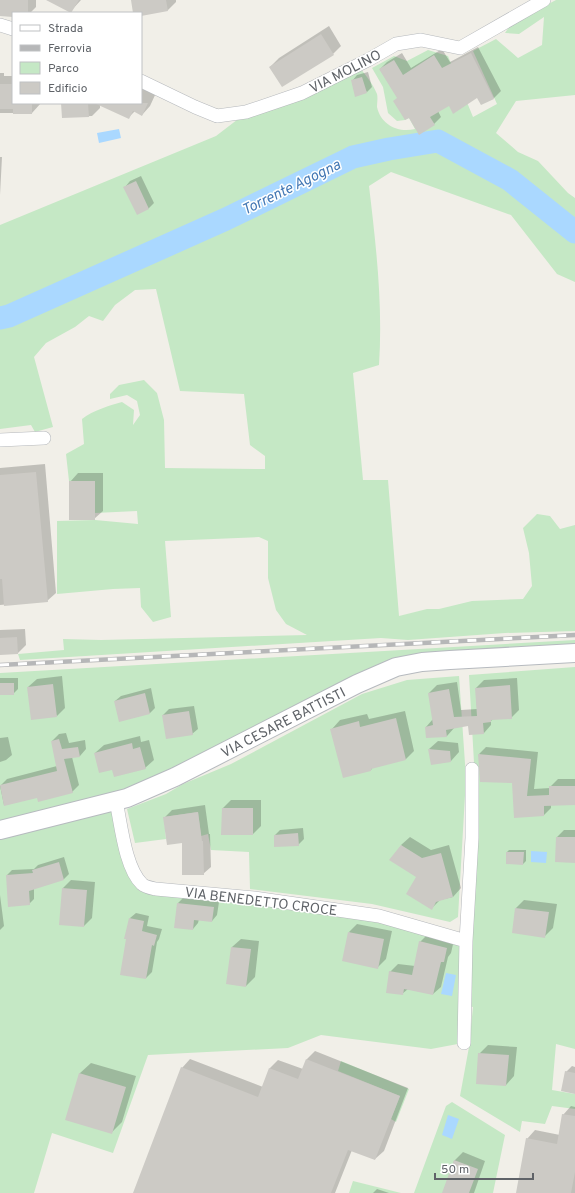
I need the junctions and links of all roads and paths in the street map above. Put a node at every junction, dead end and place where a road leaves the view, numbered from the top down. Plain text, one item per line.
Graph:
1 (544, 0) edge
2 (0, 25) edge
3 (12, 29) edge
4 (142, 81) edge
5 (44, 438) dead end
6 (0, 440) edge
7 (575, 654) edge
8 (472, 769) dead end
9 (116, 801) junction
10 (0, 830) edge
11 (466, 942) junction
12 (464, 1043) dead end

1 - 4 street, VIA MOLINO
2 - 3 street
5 - 6 street
7 - 9 street, VIA CESARE BATTISTI
8 - 11 street
9 - 10 street, VIA CESARE BATTISTI
9 - 11 street, VIA BENEDETTO CROCE
11 - 12 street

